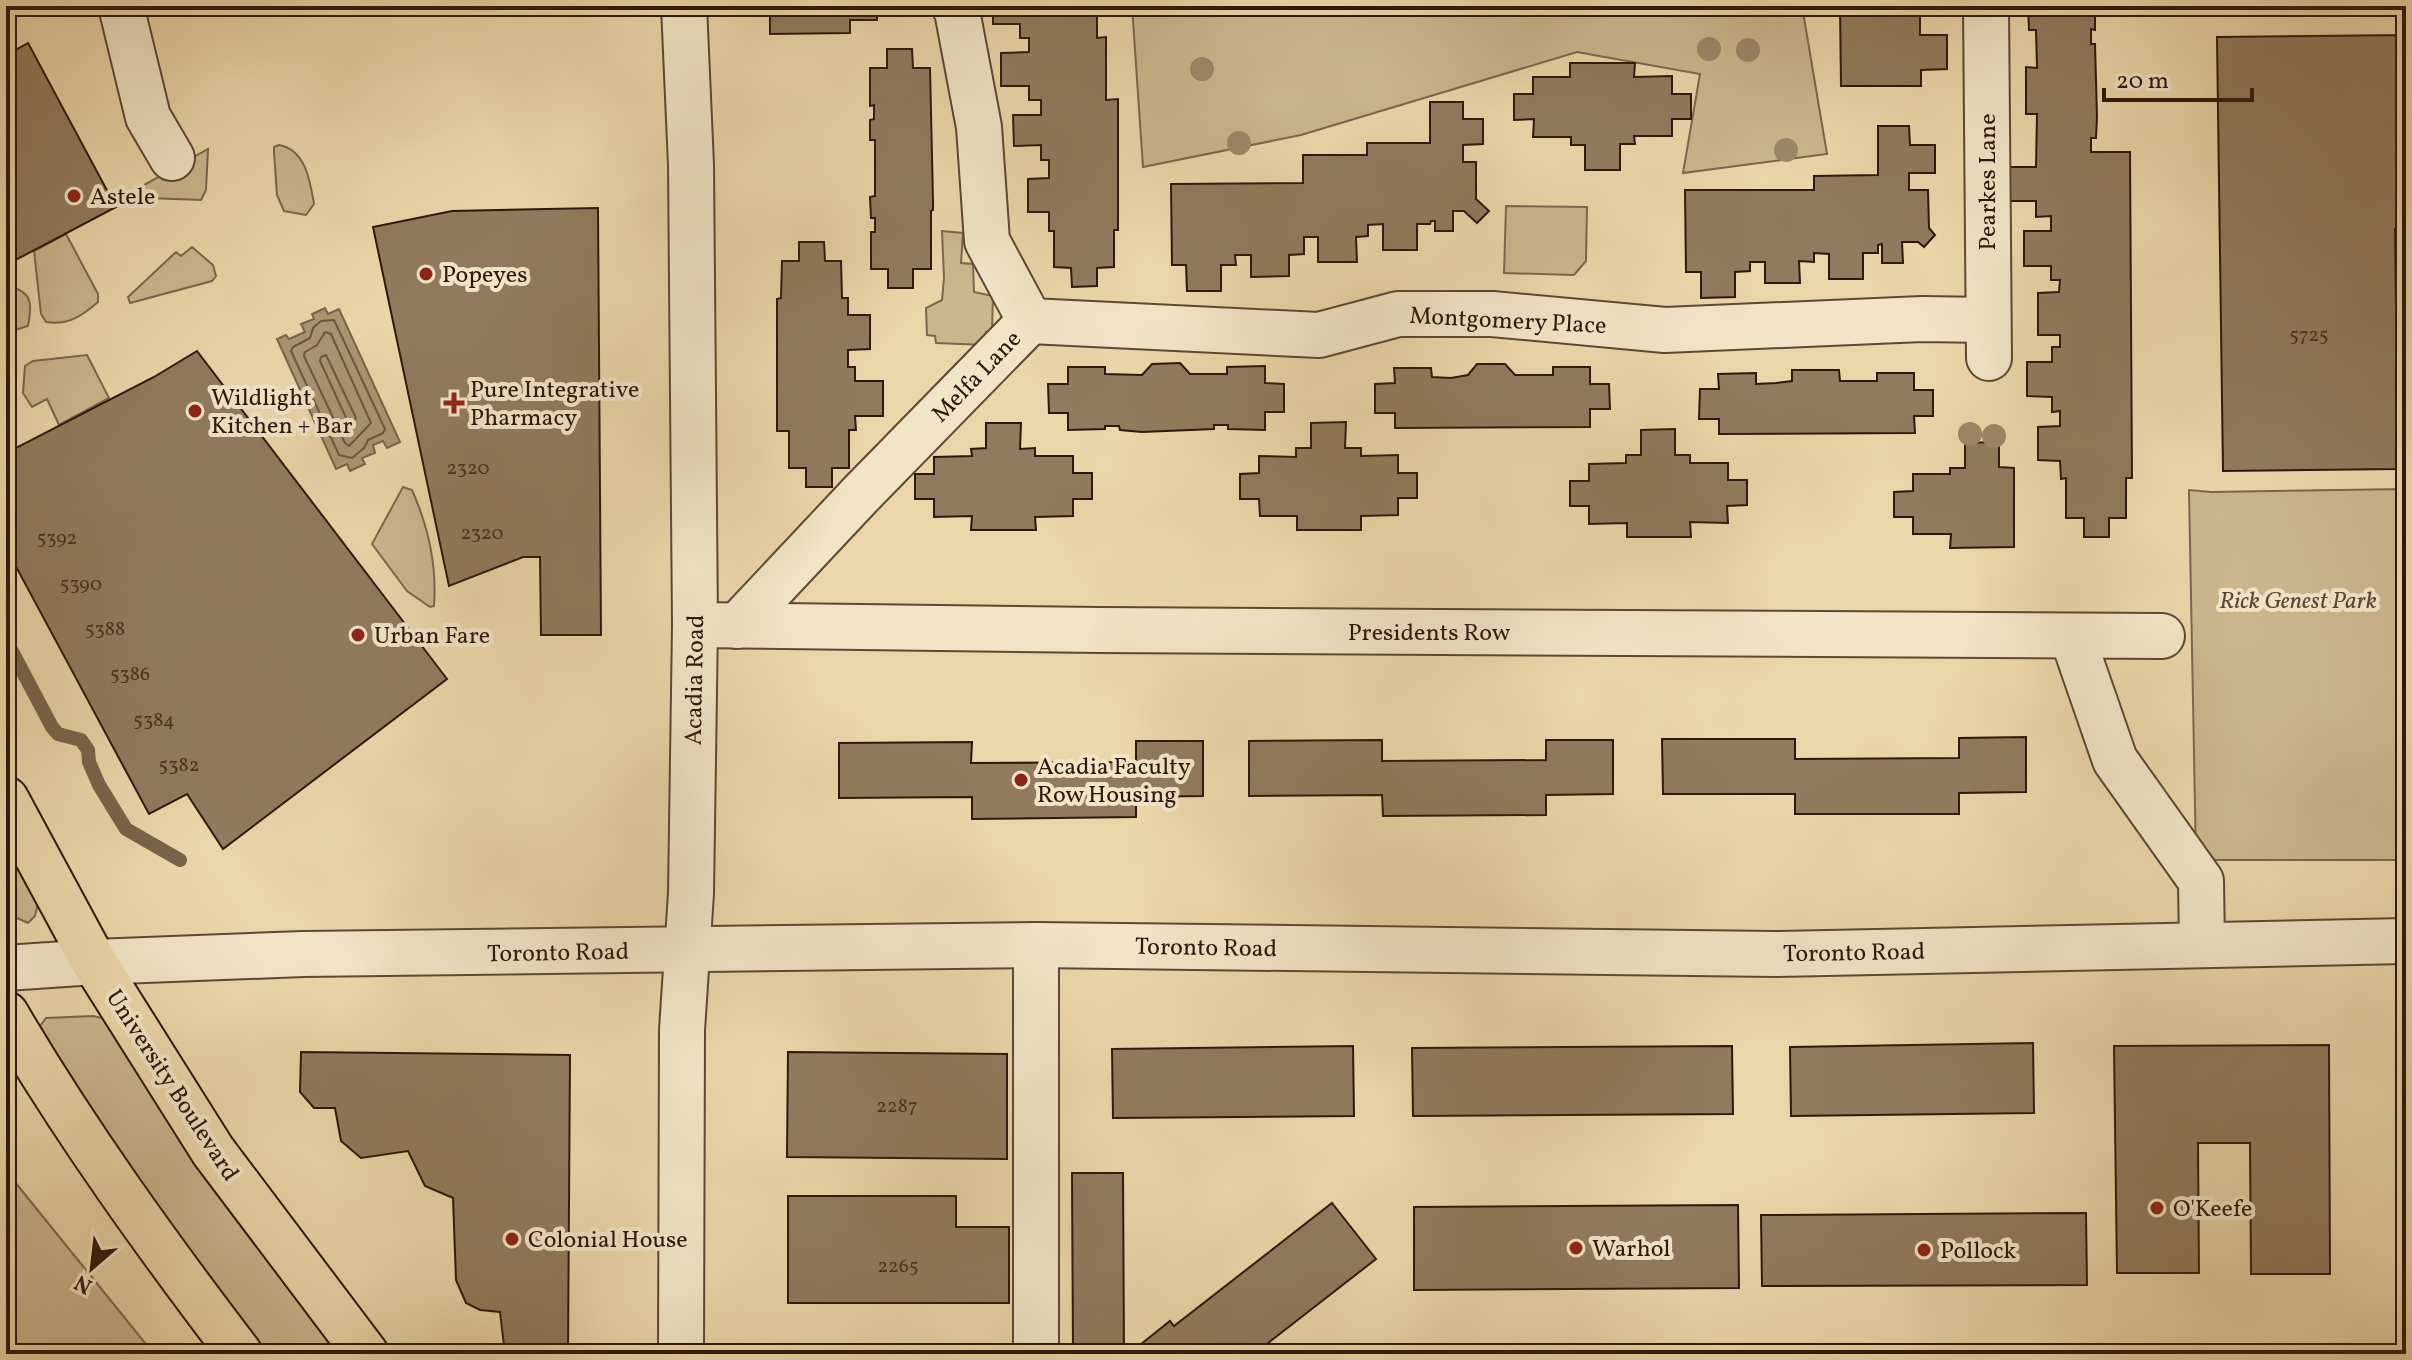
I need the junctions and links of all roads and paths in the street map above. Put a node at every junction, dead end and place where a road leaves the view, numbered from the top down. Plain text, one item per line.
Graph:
1 (121, 6) edge
2 (684, 6) edge
3 (954, 6) edge
4 (1986, 6) edge
5 (172, 158) dead end
6 (1030, 321) junction
7 (1989, 339) joint
8 (716, 625) junction
9 (2072, 636) junction
10 (2162, 636) dead end
11 (6, 799) edge
12 (2406, 941) edge
13 (1036, 945) junction
14 (2202, 945) junction
15 (686, 950) junction
16 (94, 962) junction
17 (6, 968) edge
18 (6, 1014) edge
19 (240, 1354) edge
20 (366, 1354) edge
21 (681, 1354) edge
22 (1036, 1354) edge

1 - 5 street
2 - 8 street, Acadia Road
3 - 6 street, Melfa Lane
4 - 7 street, Pearkes Lane
6 - 7 street, Montgomery Place
6 - 8 street, Melfa Lane
8 - 9 street, Presidents Row
8 - 15 street, Acadia Road
9 - 10 street, Presidents Row
9 - 14 street
11 - 16 main road, University Boulevard
12 - 14 street, Toronto Road
13 - 14 street, Toronto Road
13 - 15 street, Toronto Road
13 - 22 street
15 - 16 street, Toronto Road
15 - 21 street, Acadia Road
16 - 17 street, Toronto Road
16 - 20 main road, University Boulevard
18 - 19 main road

